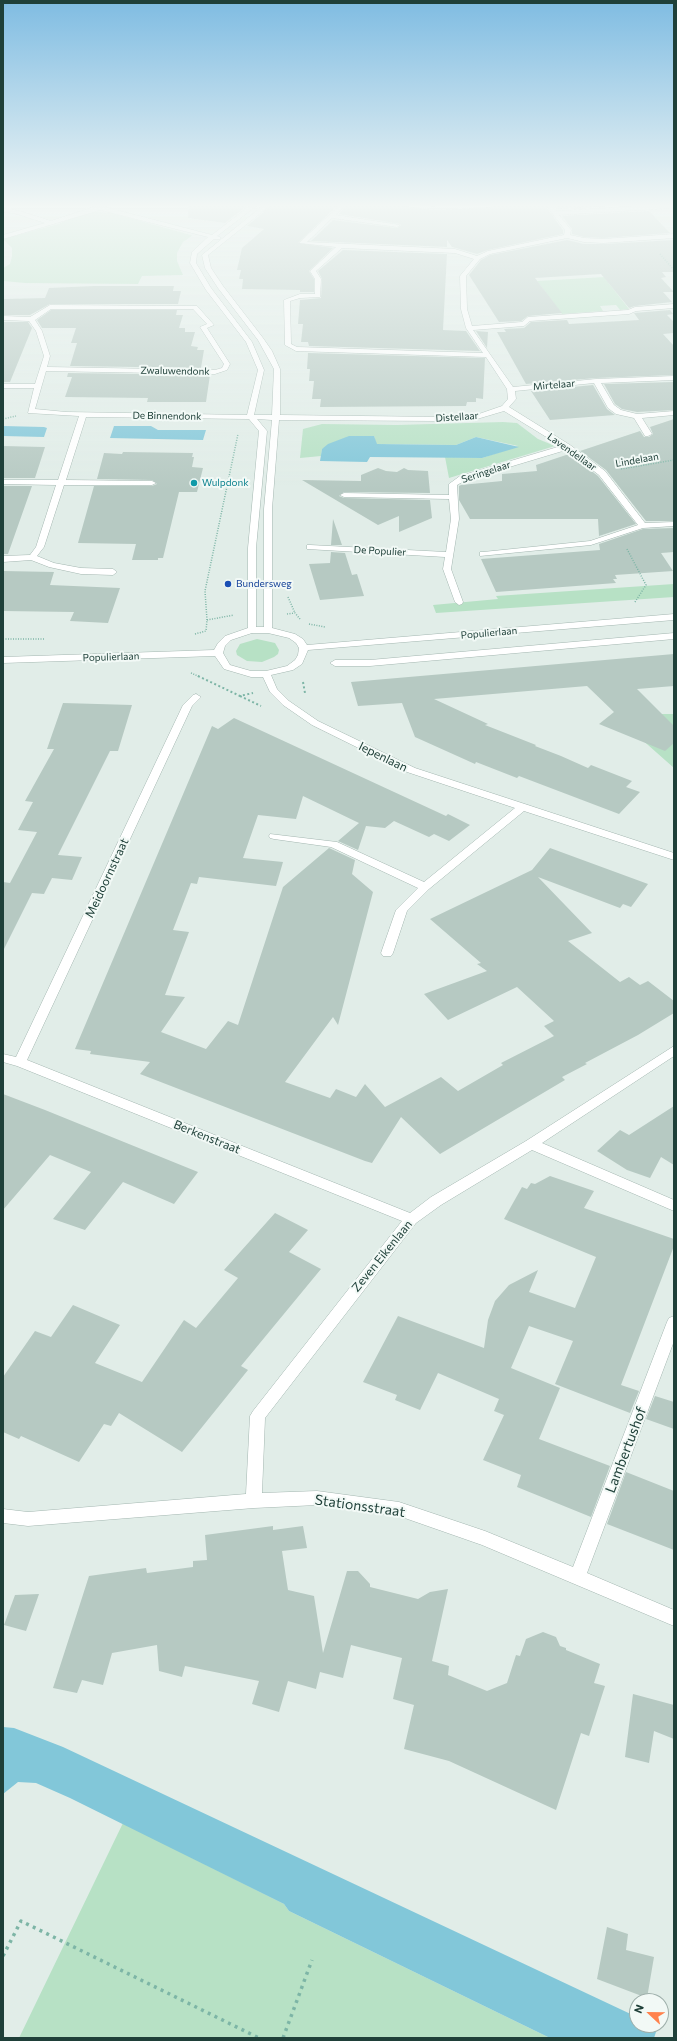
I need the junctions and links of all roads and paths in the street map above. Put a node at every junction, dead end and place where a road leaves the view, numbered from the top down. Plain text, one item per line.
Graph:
1 (216, 299) edge
2 (229, 299) edge
3 (289, 299) edge
4 (464, 299) edge
5 (674, 306) edge
6 (3, 318) edge
7 (31, 319) junction
8 (469, 328) junction
9 (489, 355) junction
10 (43, 368) junction
11 (674, 378) edge
12 (596, 381) junction
13 (3, 386) edge
14 (38, 386) junction
15 (511, 389) junction
16 (505, 408) junction
17 (674, 413) edge
18 (83, 414) junction
19 (250, 416) junction
20 (276, 416) junction
21 (637, 416) junction
22 (224, 417) junction
23 (648, 434) dead end
24 (566, 447) junction
25 (674, 460) edge
26 (602, 473) junction
27 (153, 474) dead end
28 (3, 482) edge
29 (62, 483) junction
30 (344, 496) dead end
31 (453, 497) junction
32 (674, 524) edge
33 (643, 526) junction
34 (618, 533) junction
35 (310, 547) dead end
36 (483, 554) dead end
37 (449, 555) junction
38 (32, 557) junction
39 (3, 559) edge
40 (113, 572) dead end
41 (459, 602) dead end
42 (633, 604) dead end
43 (674, 617) edge
44 (207, 620) dead end
45 (252, 630) junction
46 (268, 630) junction
47 (674, 636) edge
48 (304, 648) junction
49 (218, 652) junction
50 (3, 660) edge
51 (335, 663) dead end
52 (266, 674) junction
53 (196, 697) dead end
54 (521, 808) junction
55 (274, 836) dead end
56 (674, 857) edge
57 (425, 887) junction
58 (387, 953) dead end
59 (674, 1050) edge
60 (3, 1058) edge
61 (20, 1062) junction
62 (531, 1144) junction
63 (674, 1206) edge
64 (411, 1219) junction
65 (674, 1322) edge
66 (254, 1501) junction
67 (3, 1516) edge
68 (577, 1577) junction
69 (674, 1618) edge
70 (3, 1956) edge
71 (312, 1960) dead end
72 (260, 2038) edge
73 (283, 2038) edge

1 - 19 street
2 - 20 street
3 - 9 street
4 - 8 street
5 - 8 street
6 - 7 street
7 - 10 street, De Binnendonk
7 - 10 street, Zwaluwendonk
8 - 9 street
9 - 15 street
10 - 14 street, De Binnendonk
11 - 12 street, Mirtelaar
12 - 15 street, Mirtelaar
12 - 21 street
13 - 14 street
14 - 18 street, De Binnendonk
15 - 16 street
16 - 20 street, Distellaar
16 - 24 street, Lavendellaar
17 - 21 street
18 - 22 street, De Binnendonk
18 - 29 street
19 - 20 street, Distellaar
19 - 22 street, De Binnendonk
19 - 45 street
20 - 46 street
21 - 23 street
22 - 44 path
24 - 26 street, Lavendellaar
24 - 31 street, Seringelaar
25 - 26 path, Lindelaan
26 - 33 street, Lavendellaar
27 - 29 street
28 - 29 street
29 - 38 street
30 - 31 street, Seringelaar
31 - 37 street
32 - 33 street
33 - 34 street
34 - 36 street
34 - 42 path
35 - 37 street, De Populier
37 - 41 street
38 - 39 street
38 - 40 street
43 - 48 street, Populierlaan
45 - 46 street
45 - 49 street
46 - 48 street
47 - 51 street, Populierlaan
48 - 52 street
49 - 50 street, Populierlaan
49 - 52 street
52 - 54 street, Iepenlaan
53 - 61 street, Meidoornstraat
54 - 56 street, Iepenlaan
54 - 57 street
55 - 57 street
57 - 58 street
59 - 62 street, Zeven Eikenlaan
60 - 61 street, Berkenstraat
61 - 64 street, Berkenstraat
62 - 63 street
62 - 64 street, Zeven Eikenlaan
64 - 66 street, Zeven Eikenlaan
65 - 68 street, Lambertushof
66 - 67 street, Stationsstraat
66 - 68 street, Stationsstraat
68 - 69 street, Stationsstraat
70 - 72 path
71 - 73 path

